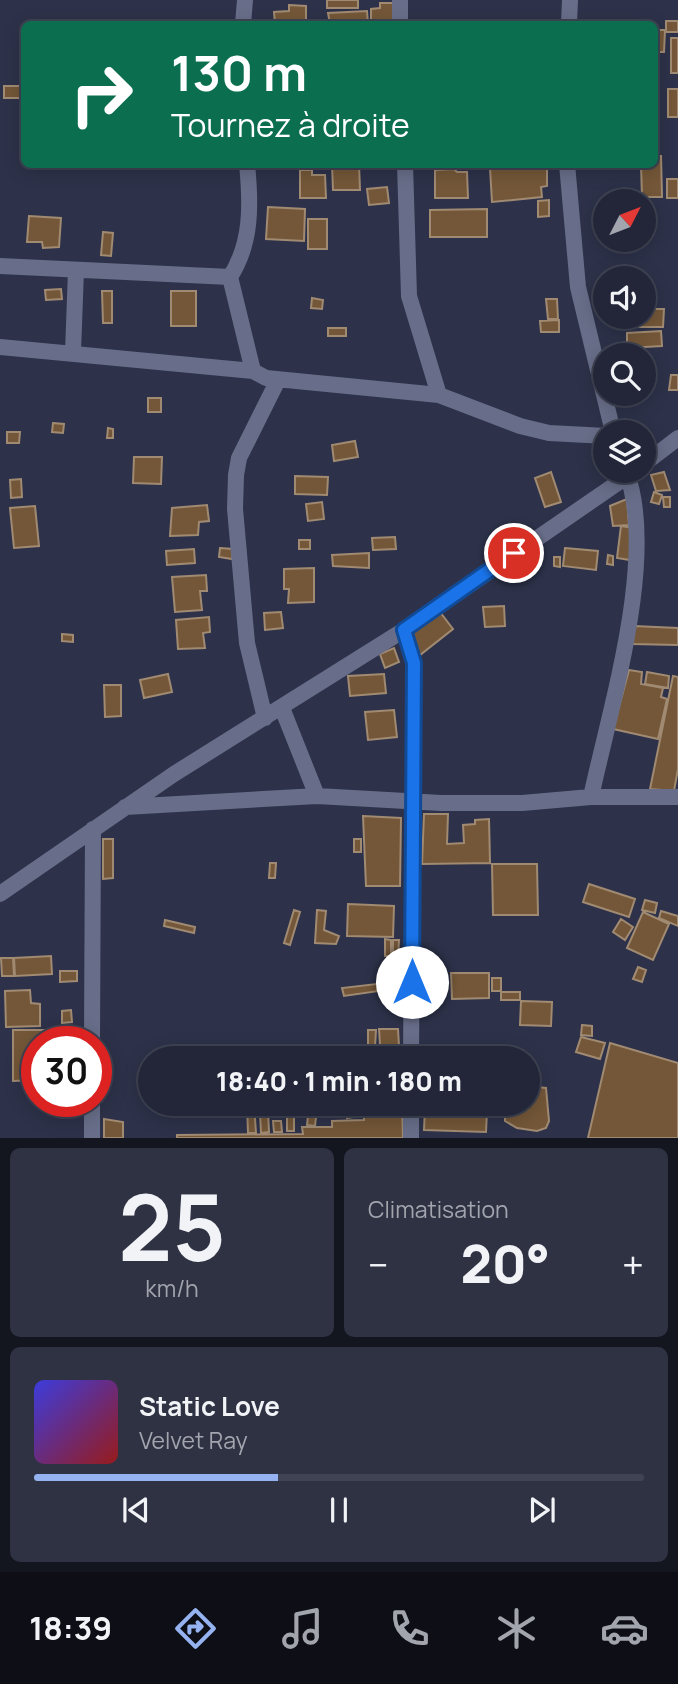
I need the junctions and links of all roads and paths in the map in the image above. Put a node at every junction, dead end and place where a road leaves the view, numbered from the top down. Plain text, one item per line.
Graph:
1 (245, 0) edge
2 (400, 0) edge
3 (570, 0) edge
4 (243, 21) edge
5 (400, 21) edge
6 (569, 21) edge
7 (247, 168) edge
8 (405, 168) edge
9 (567, 168) edge
10 (0, 266) edge
11 (76, 270) junction
12 (230, 277) junction
13 (0, 347) edge
14 (73, 352) junction
15 (253, 370) junction
16 (278, 380) junction
17 (439, 395) junction
18 (610, 420) edge
19 (593, 435) edge
20 (678, 438) edge
21 (656, 455) edge
22 (615, 483) edge
23 (632, 483) edge
24 (404, 630) junction
25 (282, 708) junction
26 (265, 718) junction
27 (317, 796) junction
28 (591, 797) junction
29 (678, 797) edge
30 (413, 803) junction
31 (125, 807) junction
32 (93, 829) junction
33 (0, 894) edge
34 (92, 1026) edge
35 (411, 1046) edge
36 (411, 1116) edge
37 (92, 1117) edge
38 (92, 1138) edge
39 (411, 1138) edge

1 - 4 street
2 - 5 street
3 - 6 street
7 - 12 street
8 - 17 street
9 - 18 street
10 - 11 street
11 - 12 street
11 - 14 street
12 - 15 street
13 - 14 street
14 - 15 street
15 - 16 street
16 - 17 street
16 - 26 street
17 - 19 street
20 - 21 street
22 - 24 street
23 - 28 street
24 - 25 street
24 - 30 street
25 - 26 street
25 - 27 street
26 - 31 street
27 - 30 street
27 - 31 street
28 - 29 street
28 - 30 street
30 - 35 street
31 - 32 street
32 - 33 street
32 - 34 street
36 - 39 street
37 - 38 street

